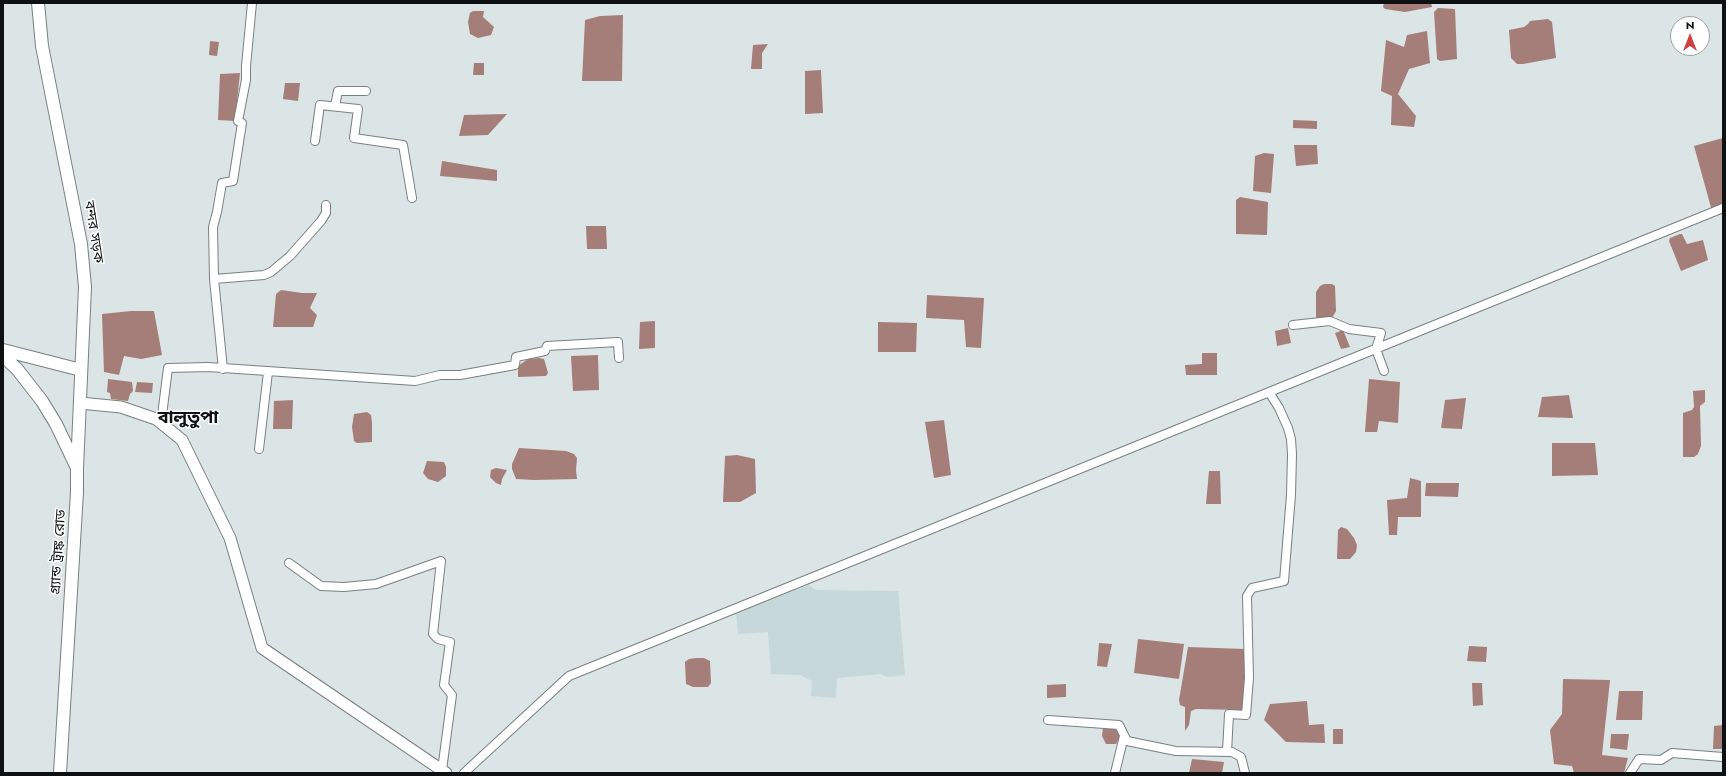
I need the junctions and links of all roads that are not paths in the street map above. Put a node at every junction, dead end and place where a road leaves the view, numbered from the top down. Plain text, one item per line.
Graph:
1 (38, 3) edge
2 (252, 3) edge
3 (366, 91) dead end
4 (335, 106) junction
5 (315, 141) dead end
6 (412, 198) dead end
7 (326, 204) dead end
8 (1723, 208) edge
9 (214, 279) junction
10 (1293, 325) dead end
11 (1376, 349) junction
12 (3, 350) edge
13 (3, 356) edge
14 (619, 358) dead end
15 (223, 369) junction
16 (81, 370) junction
17 (1384, 371) dead end
18 (268, 372) junction
19 (1269, 392) junction
20 (80, 403) junction
21 (161, 423) junction
22 (259, 449) dead end
23 (77, 468) junction
24 (289, 563) dead end
25 (1048, 720) dead end
26 (1124, 736) junction
27 (1227, 752) junction
28 (1723, 757) edge
29 (444, 771) edge
30 (60, 773) edge
31 (464, 773) edge
32 (1115, 773) edge
33 (1245, 773) edge
34 (1630, 773) edge

1 - 16 highway, বন্দর সড়ক
2 - 9 street
3 - 4 street
4 - 5 street
4 - 6 street
7 - 9 street
8 - 11 street
9 - 15 street
10 - 11 street
11 - 17 street
11 - 19 street
12 - 16 highway
13 - 23 highway, গ্র্যান্ড ট্রাঙ্ক রোড
14 - 18 street
15 - 18 street
15 - 21 street
16 - 20 highway, বন্দর সড়ক
18 - 22 street
19 - 27 street
19 - 31 street
20 - 21 main road
20 - 23 highway, বন্দর সড়ক
21 - 29 main road
23 - 30 highway, গ্র্যান্ড ট্রাঙ্ক রোড
24 - 29 street
25 - 26 street
26 - 27 street
26 - 32 street
27 - 33 street
28 - 34 street

